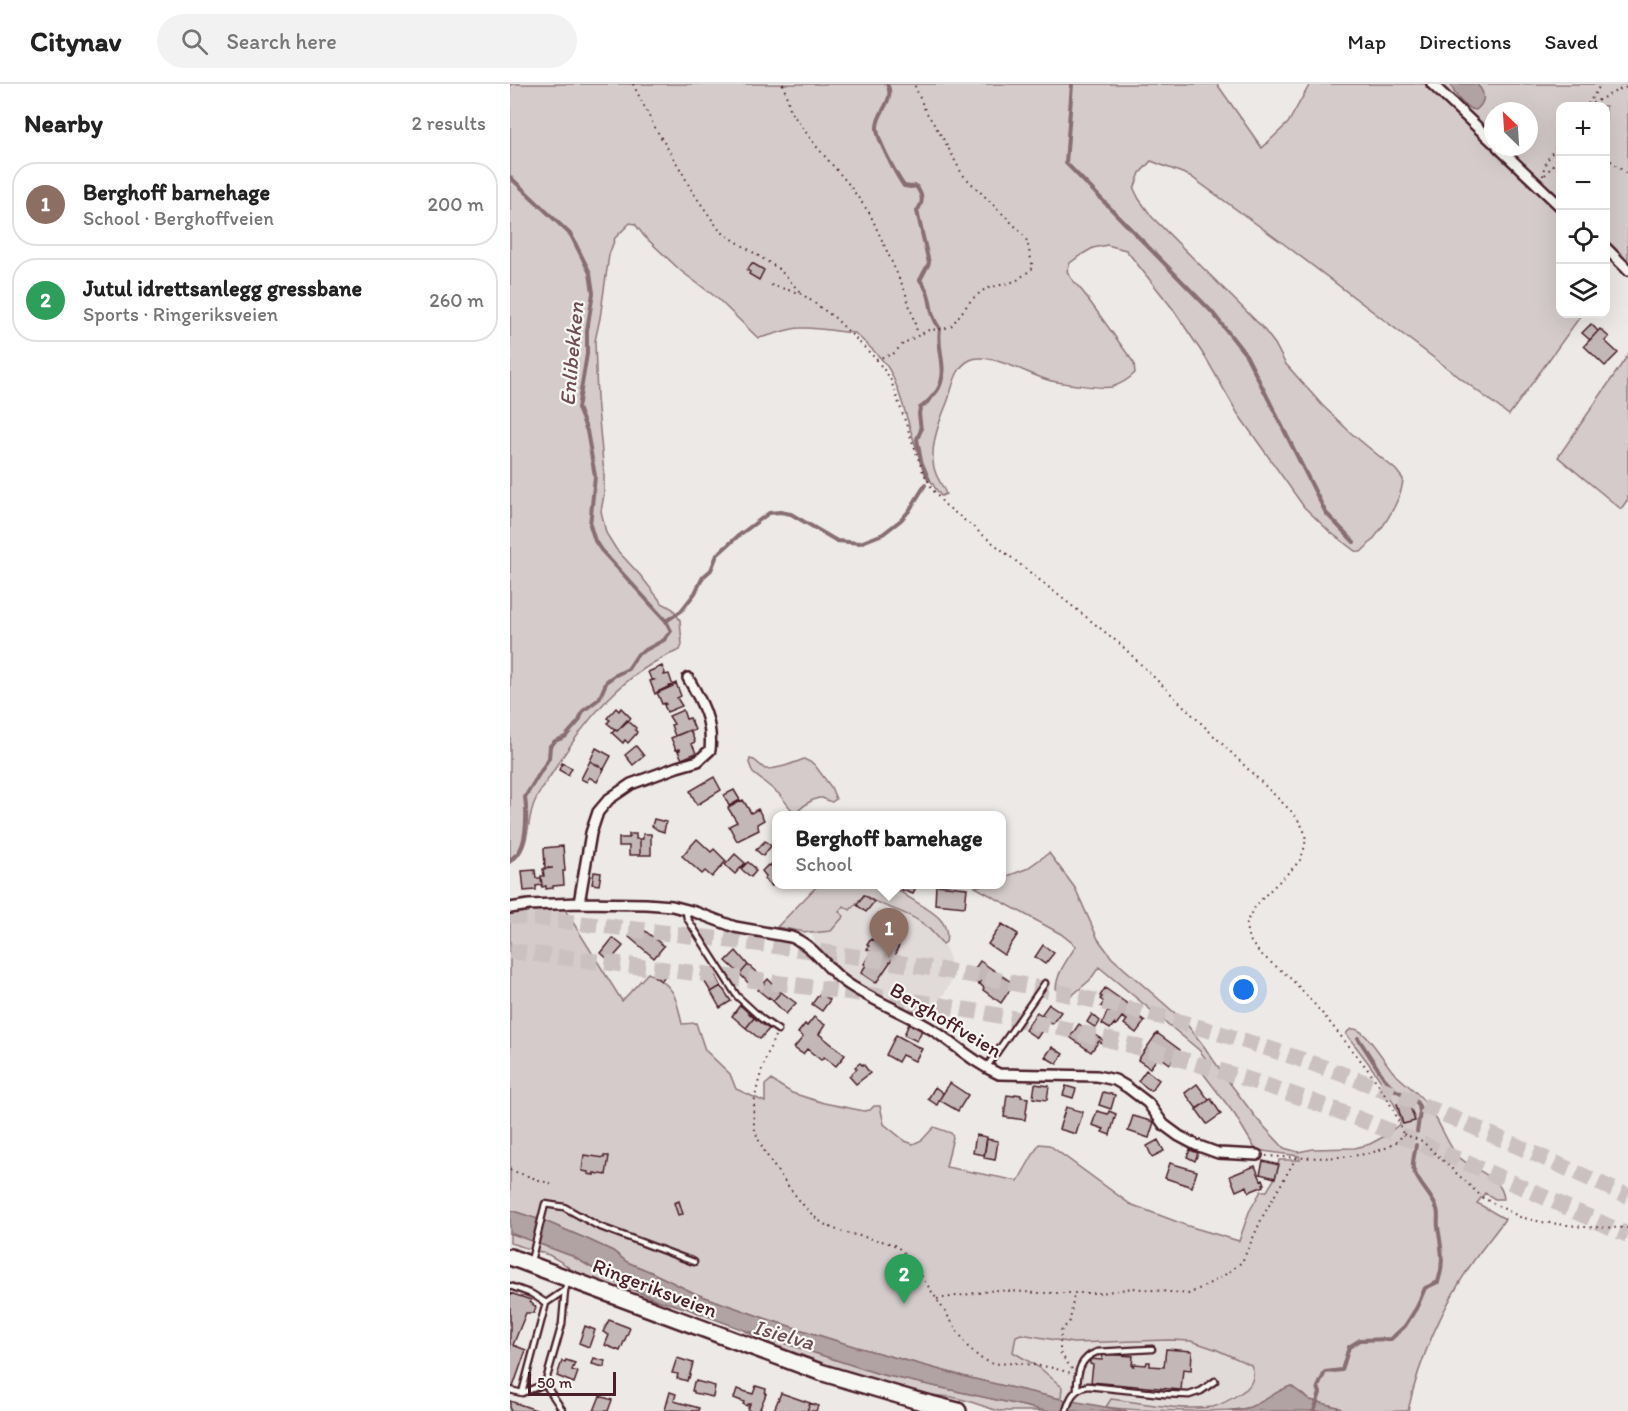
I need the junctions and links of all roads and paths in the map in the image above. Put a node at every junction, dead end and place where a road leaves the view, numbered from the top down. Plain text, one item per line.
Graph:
1 (633, 84) edge
2 (783, 84) edge
3 (914, 84) edge
4 (1432, 84) edge
5 (1601, 84) edge
6 (1628, 87) edge
7 (1590, 102) edge
8 (1595, 102) edge
9 (1484, 133) edge
10 (1556, 148) edge
11 (1507, 156) edge
12 (1556, 161) edge
13 (1610, 161) edge
14 (1628, 175) edge
15 (1556, 202) edge
16 (1610, 254) edge
17 (1628, 270) edge
18 (771, 285) dead end
19 (802, 294) junction
20 (919, 336) junction
21 (876, 358) junction
22 (688, 678) dead end
23 (579, 903) junction
24 (510, 908) edge
25 (686, 910) junction
26 (1045, 983) dead end
27 (778, 1030) joint
28 (986, 1068) junction
29 (1403, 1134) junction
30 (1257, 1155) joint
31 (1296, 1158) junction
32 (510, 1170) edge
33 (551, 1184) dead end
34 (1628, 1228) edge
35 (510, 1257) edge
36 (532, 1257) junction
37 (694, 1263) dead end
38 (567, 1284) junction
39 (510, 1286) edge
40 (1074, 1293) junction
41 (936, 1299) junction
42 (546, 1303) junction
43 (1152, 1349) dead end
44 (1077, 1375) junction
45 (1215, 1381) dead end
46 (545, 1384) junction
47 (510, 1390) edge
48 (1077, 1390) junction
49 (522, 1393) junction
50 (563, 1411) edge
51 (958, 1411) edge
52 (1066, 1411) edge

1 - 19 path
2 - 20 path
3 - 20 path
4 - 9 street
5 - 7 path
6 - 8 path
10 - 12 path
11 - 15 street
13 - 14 path
16 - 17 street
18 - 19 path
19 - 21 path
20 - 21 path
21 - 29 path
22 - 23 street
23 - 24 street, Berghoffveien
23 - 25 street, Berghoffveien
25 - 27 lane
25 - 28 street, Berghoffveien
26 - 28 lane
27 - 41 path
28 - 30 street, Berghoffveien
29 - 31 path
29 - 34 path
30 - 31 path
31 - 40 path
32 - 33 path
35 - 36 main road, Ringeriksveien
36 - 37 lane
36 - 38 main road, Ringeriksveien
38 - 42 lane
38 - 46 lane
38 - 51 main road, Ringeriksveien
39 - 42 lane
40 - 41 path
40 - 44 path
41 - 44 path
42 - 49 lane
43 - 44 lane
44 - 48 lane
45 - 48 lane
46 - 49 lane
46 - 50 lane
47 - 49 lane
48 - 52 lane

